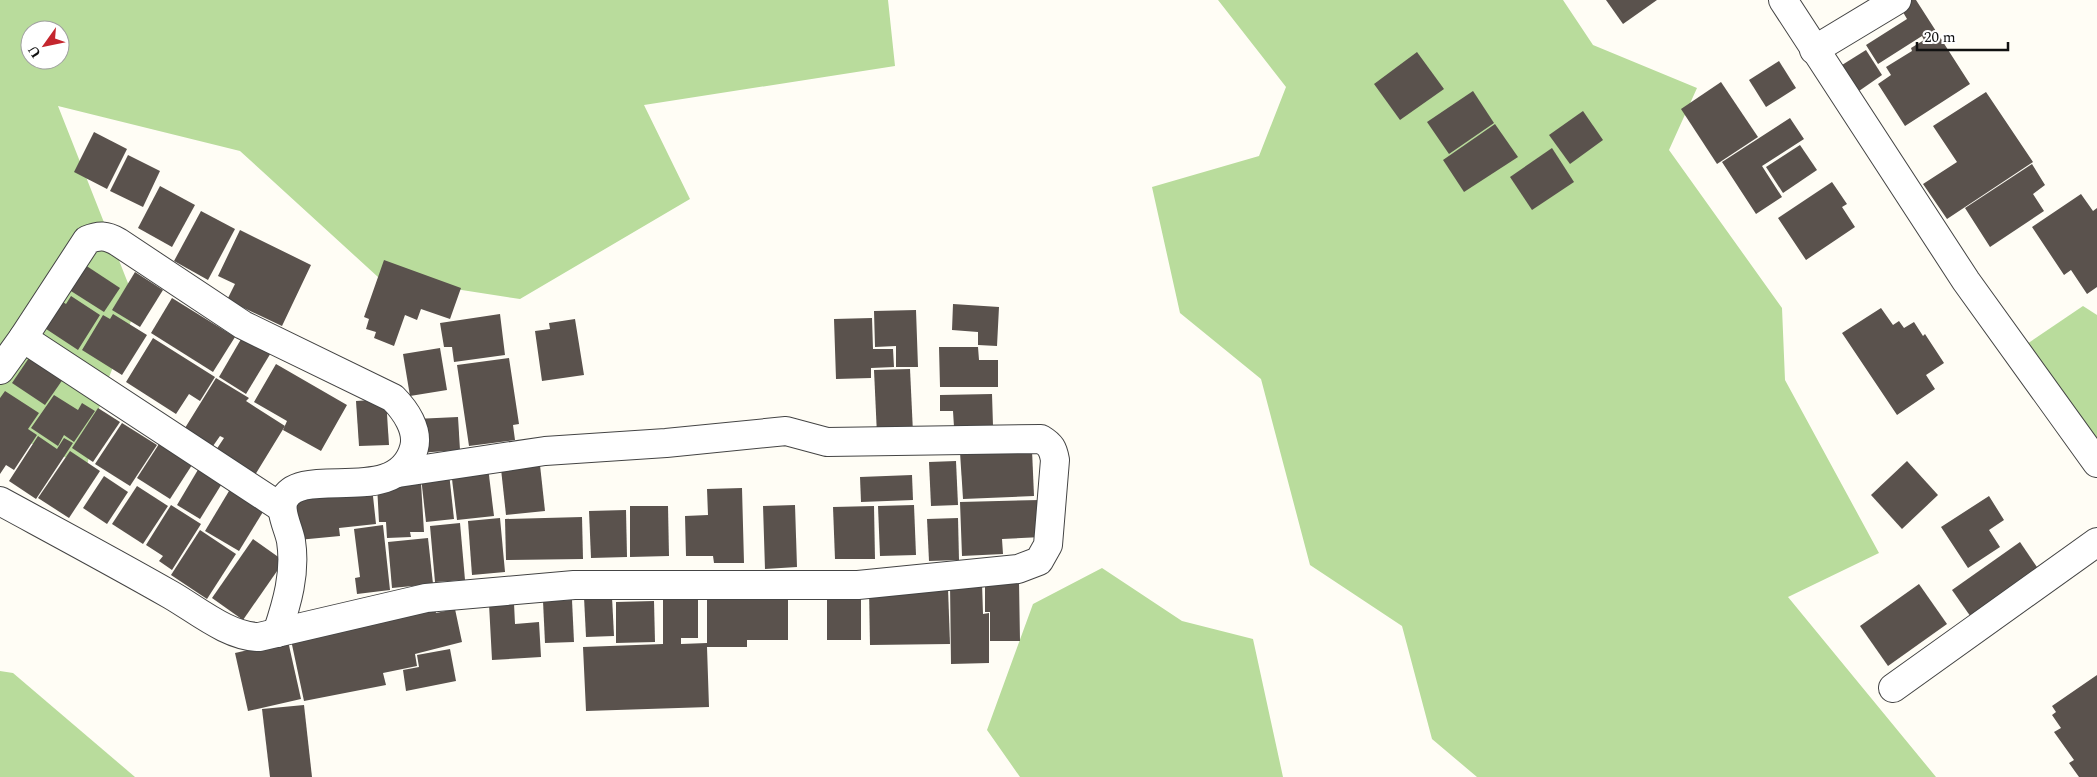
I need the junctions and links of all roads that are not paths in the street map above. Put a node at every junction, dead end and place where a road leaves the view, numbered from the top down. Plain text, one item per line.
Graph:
1 (1783, 0) edge
2 (1897, 0) edge
3 (1814, 50) junction
4 (23, 338) junction
5 (0, 370) edge
6 (2097, 463) edge
7 (398, 473) junction
8 (0, 501) edge
9 (282, 508) junction
10 (2097, 542) edge
11 (277, 633) junction
12 (1893, 688) dead end

1 - 3 street
2 - 3 street
3 - 6 street
4 - 5 street
4 - 7 street
4 - 9 street
7 - 9 street
7 - 11 street
8 - 11 street
9 - 11 street
10 - 12 street

